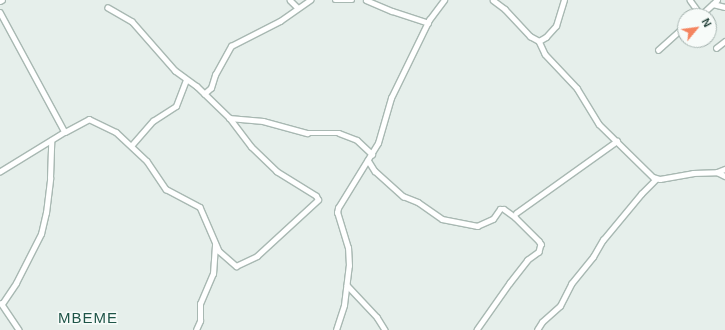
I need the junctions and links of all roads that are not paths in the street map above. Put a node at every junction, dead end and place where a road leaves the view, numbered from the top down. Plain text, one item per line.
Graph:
1 (290, 0) edge
2 (310, 0) edge
3 (335, 0) edge
4 (352, 0) edge
5 (366, 0) edge
6 (444, 0) edge
7 (493, 0) edge
8 (564, 0) edge
9 (717, 0) edge
10 (713, 4) junction
11 (725, 7) edge
12 (108, 8) dead end
13 (298, 8) junction
14 (708, 8) edge
15 (0, 12) edge
16 (428, 23) junction
17 (677, 33) edge
18 (539, 41) junction
19 (725, 41) edge
20 (717, 47) edge
21 (658, 50) dead end
22 (186, 80) junction
23 (204, 94) junction
24 (229, 118) junction
25 (65, 132) junction
26 (51, 141) junction
27 (617, 142) junction
28 (131, 146) junction
29 (372, 154) junction
30 (368, 160) junction
31 (725, 169) edge
32 (0, 172) edge
33 (717, 172) junction
34 (725, 176) edge
35 (656, 179) junction
36 (516, 213) dead end
37 (215, 242) junction
38 (347, 286) junction
39 (1, 302) edge
40 (19, 330) edge
41 (196, 330) edge
42 (336, 330) edge
43 (386, 330) edge
44 (477, 330) edge
45 (537, 330) edge

1 - 13 street
2 - 13 street
3 - 4 street
5 - 16 street
6 - 16 street
7 - 18 street
8 - 18 street
9 - 10 street
10 - 11 street
10 - 14 street
12 - 22 street
13 - 23 street
15 - 25 street
16 - 29 street
17 - 21 street
18 - 27 street
19 - 20 street
22 - 23 street
22 - 28 street
23 - 24 street
24 - 29 street
24 - 37 street
25 - 26 street
25 - 28 street
26 - 32 street
26 - 39 street
27 - 35 street
27 - 36 street
28 - 37 street
29 - 30 street
30 - 38 street
30 - 44 street
31 - 33 street
33 - 34 street
33 - 35 street
35 - 45 street
37 - 41 street
38 - 42 street
38 - 43 street
39 - 40 street

